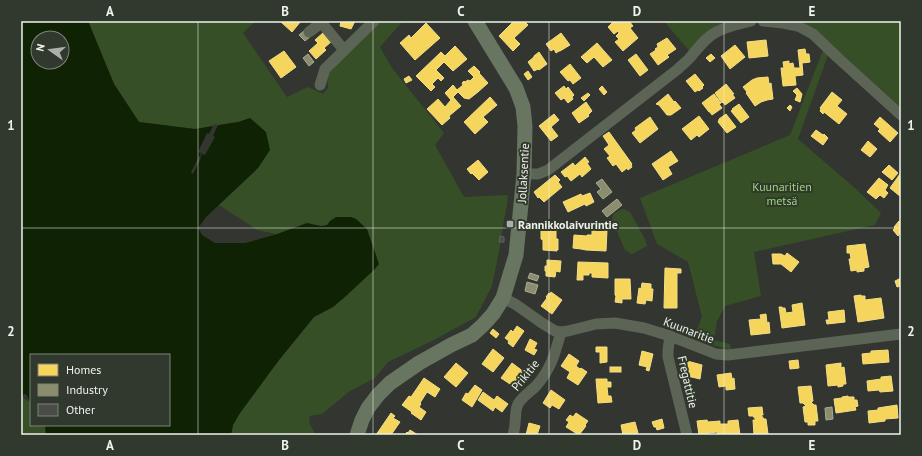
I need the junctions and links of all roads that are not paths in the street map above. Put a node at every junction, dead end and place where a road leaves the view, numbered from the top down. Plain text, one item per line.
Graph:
1 (374, 21) edge
2 (475, 21) edge
3 (751, 21) edge
4 (763, 21) edge
5 (783, 22) edge
6 (325, 23) edge
7 (310, 32) dead end
8 (344, 50) junction
9 (320, 85) dead end
10 (901, 115) edge
11 (524, 174) junction
12 (503, 298) junction
13 (561, 332) junction
14 (901, 334) edge
15 (670, 336) junction
16 (357, 435) edge
17 (513, 435) edge
18 (687, 435) edge

1 - 8 street
2 - 11 main road, Jollaksentie
3 - 11 street
4 - 5 street
5 - 10 street
6 - 7 street
6 - 8 street
8 - 9 street
11 - 12 main road, Jollaksentie
12 - 13 street
12 - 16 main road, Jollaksentie
13 - 15 street, Kuunaritie
13 - 17 street, Prikitie
14 - 15 street, Kuunaritie
15 - 18 street, Fregattitie

